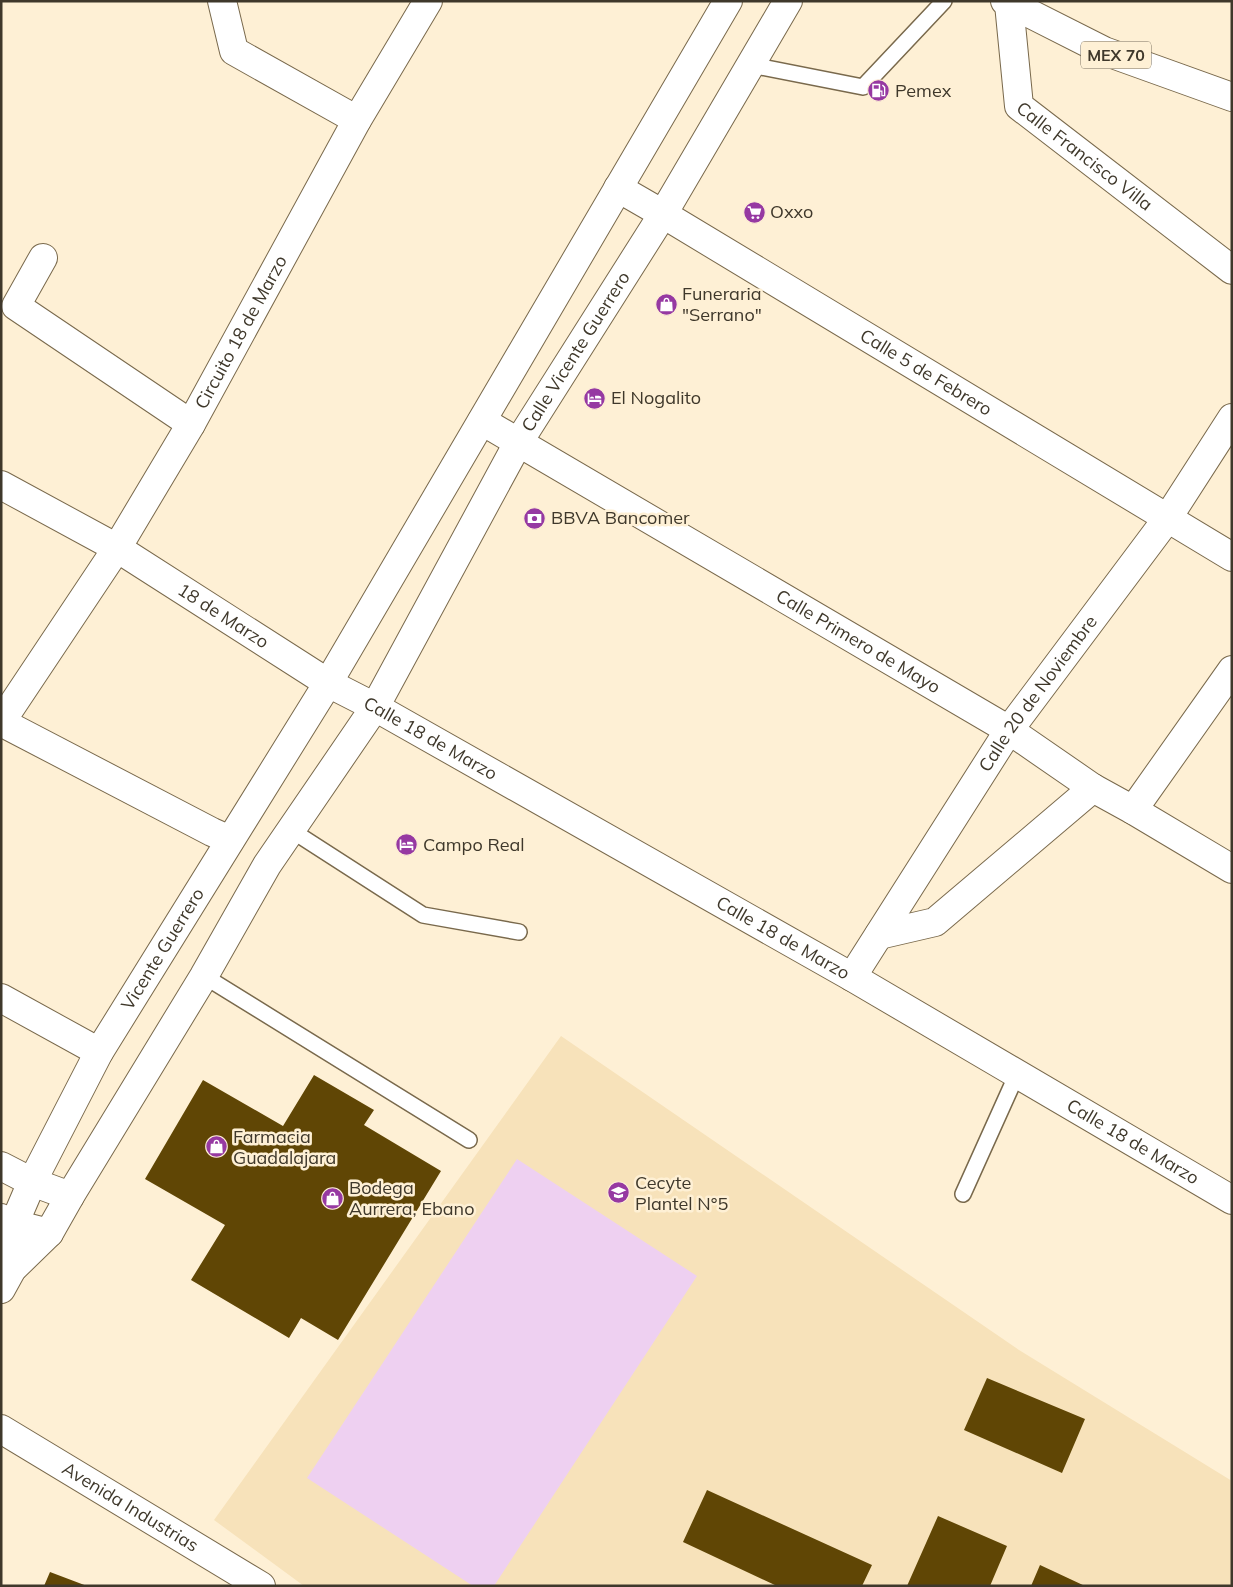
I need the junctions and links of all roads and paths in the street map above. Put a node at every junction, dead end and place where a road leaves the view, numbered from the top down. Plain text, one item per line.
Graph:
1 (222, 1) edge
2 (428, 1) edge
3 (728, 1) edge
4 (788, 1) edge
5 (944, 1) edge
6 (1007, 2) edge
7 (750, 65) junction
8 (1232, 97) edge
9 (356, 120) junction
10 (618, 188) junction
11 (663, 214) junction
12 (43, 258) dead end
13 (1232, 270) edge
14 (1232, 418) edge
15 (482, 421) junction
16 (191, 424) junction
17 (518, 443) junction
18 (1, 485) edge
19 (1167, 518) junction
20 (117, 548) junction
21 (1232, 558) edge
22 (1232, 670) edge
23 (328, 683) junction
24 (375, 707) junction
25 (1, 722) edge
26 (1009, 730) junction
27 (1093, 788) junction
28 (1133, 810) junction
29 (291, 830) junction
30 (230, 840) junction
31 (1232, 868) edge
32 (519, 932) dead end
33 (878, 935) junction
34 (204, 976) junction
35 (852, 977) junction
36 (1, 998) edge
37 (99, 1052) junction
38 (1017, 1074) junction
39 (469, 1140) dead end
40 (1, 1166) edge
41 (32, 1182) junction
42 (963, 1194) dead end
43 (70, 1196) junction
44 (1232, 1200) edge
45 (7, 1221) edge
46 (49, 1233) junction
47 (7, 1279) edge
48 (1, 1429) edge
49 (261, 1586) edge

1 - 9 main road
2 - 9 main road, Circuito 18 de Marzo
3 - 10 main road
4 - 7 main road, Calle Vicente Guerrero
5 - 7 lane
6 - 8 main road, MEX 70
6 - 13 main road, Calle Francisco Villa
7 - 11 main road, Calle Vicente Guerrero
9 - 16 main road, Circuito 18 de Marzo
10 - 11 main road, Calle 5 de Febrero
10 - 15 main road
11 - 17 main road, Calle Vicente Guerrero
11 - 19 main road, Calle 5 de Febrero
12 - 16 main road
14 - 19 main road, Calle 20 de Noviembre
15 - 17 main road, Calle Primero de Mayo
15 - 23 main road
16 - 20 main road, Circuito 18 de Marzo
17 - 24 main road, Calle Vicente Guerrero
17 - 26 main road, Calle Primero de Mayo
18 - 20 main road
19 - 21 main road, Calle 5 de Febrero
19 - 26 main road, Calle 20 de Noviembre
20 - 23 main road, 18 de Marzo
20 - 25 main road, Circuito 18 de Marzo
22 - 28 main road
23 - 24 main road, Calle 18 de Marzo
23 - 30 main road, Vicente Guerrero
24 - 29 main road
24 - 35 main road, Calle 18 de Marzo
25 - 30 main road
26 - 27 main road, Calle Primero de Mayo
26 - 33 main road, Calle 20 de Noviembre
27 - 28 main road, Calle Primero de Mayo
27 - 33 main road
28 - 31 main road, Calle Primero de Mayo
29 - 32 lane
29 - 34 main road
30 - 37 main road, Vicente Guerrero
33 - 35 main road, Calle 20 de Noviembre
34 - 39 lane
34 - 43 main road
35 - 38 main road, Calle 18 de Marzo
36 - 37 main road
37 - 41 main road, Vicente Guerrero
38 - 42 lane
38 - 44 main road, Calle 18 de Marzo
40 - 41 main road
41 - 43 main road
41 - 45 main road, Vicente Guerrero
43 - 46 main road
45 - 46 main road
45 - 47 main road
46 - 47 main road
48 - 49 main road, Avenida Industrias

